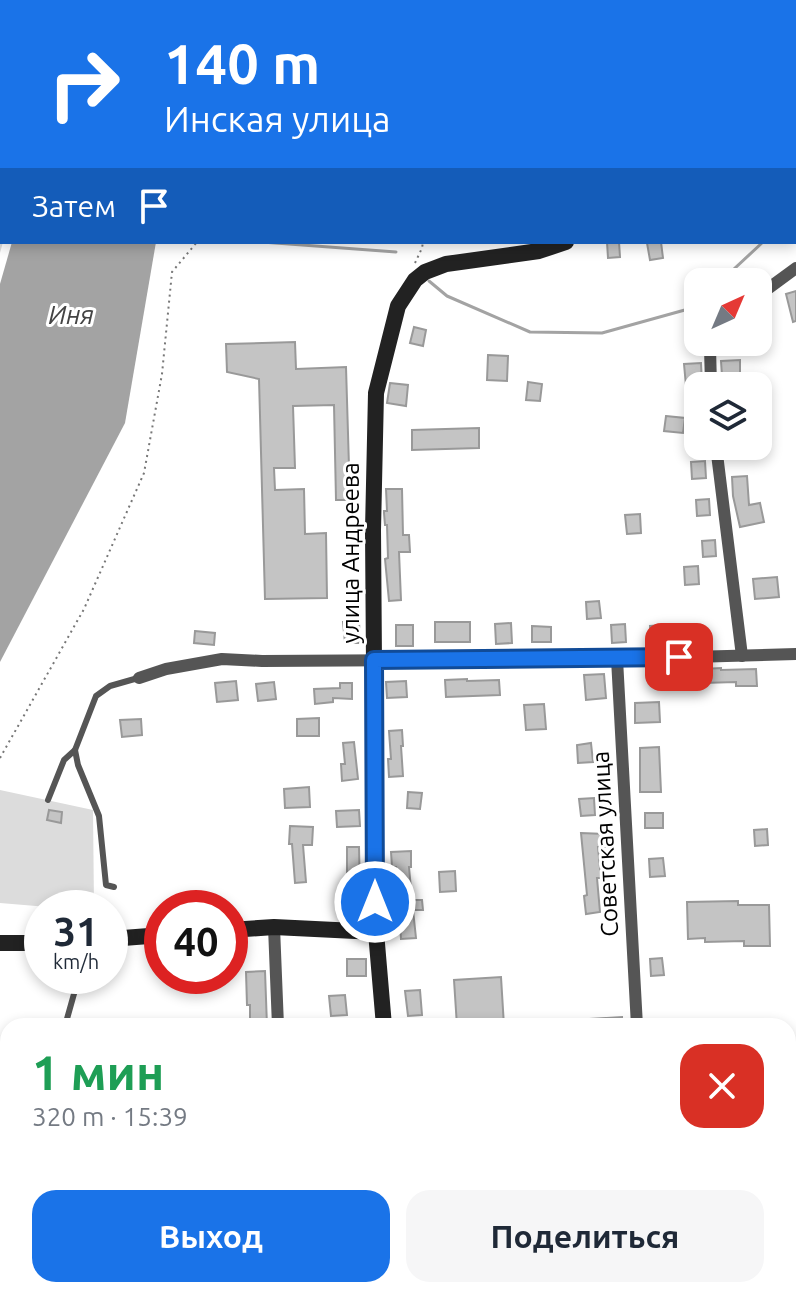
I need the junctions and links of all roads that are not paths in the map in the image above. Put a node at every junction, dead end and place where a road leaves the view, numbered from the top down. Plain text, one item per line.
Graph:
1 (560, 244) edge
2 (796, 268) edge
3 (772, 286) edge
4 (718, 460) edge
5 (796, 654) edge
6 (742, 656) junction
7 (617, 659) junction
8 (374, 660) junction
9 (139, 678) joint
10 (75, 750) junction
11 (48, 800) dead end
12 (114, 887) dead end
13 (274, 927) junction
14 (248, 929) edge
15 (376, 932) junction
16 (0, 943) edge
17 (24, 943) edge
18 (74, 994) edge
19 (67, 1018) edge
20 (278, 1018) edge
21 (383, 1018) edge
22 (637, 1018) edge

1 - 8 street, улица Андреева
2 - 3 street
4 - 6 street
5 - 6 street
6 - 7 street
7 - 8 street
7 - 22 street, Советская улица
8 - 9 street
8 - 15 street, улица Андреева
9 - 10 lane
10 - 11 lane
10 - 12 lane
13 - 14 street
13 - 15 street
13 - 20 street
15 - 21 street, улица Андреева
16 - 17 street
18 - 19 lane

